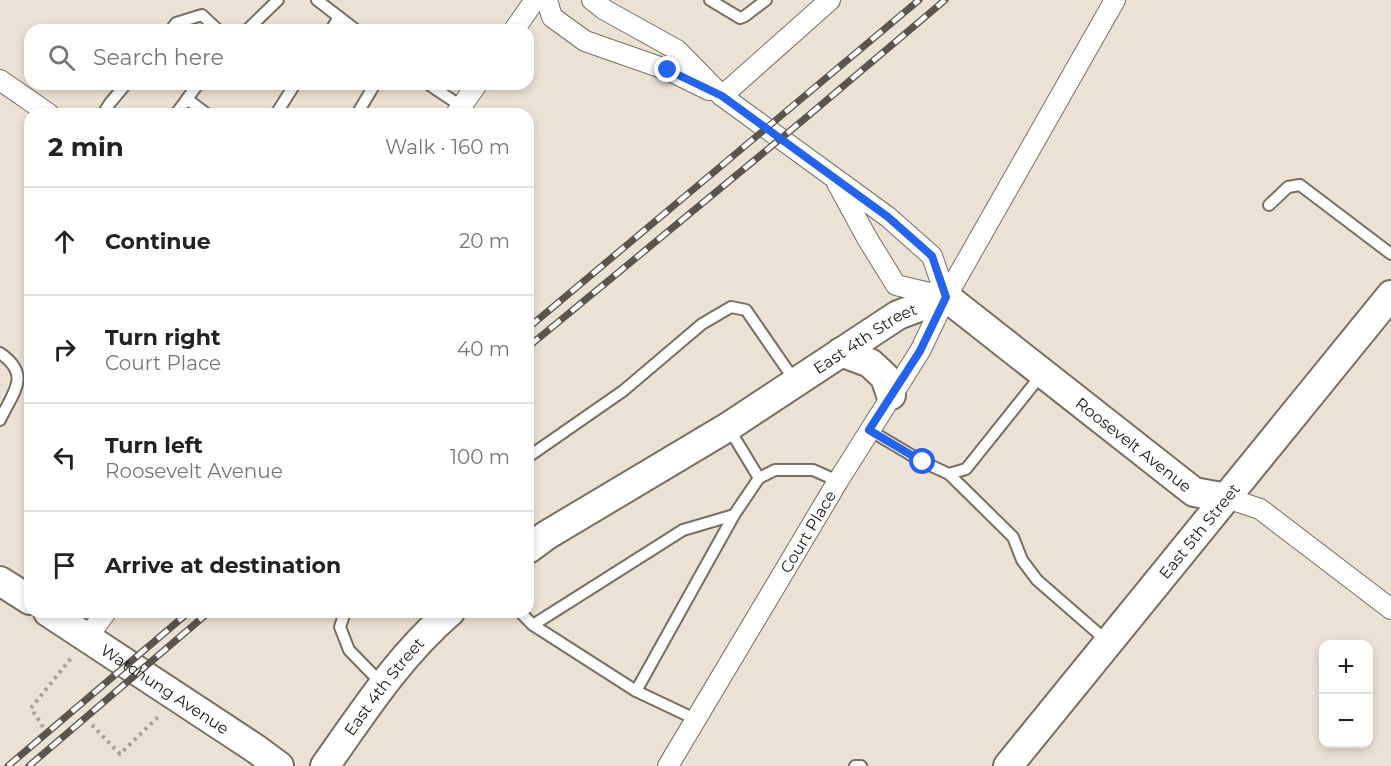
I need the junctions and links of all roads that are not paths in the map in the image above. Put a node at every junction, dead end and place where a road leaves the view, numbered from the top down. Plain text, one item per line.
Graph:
1 (278, 0) edge
2 (317, 0) edge
3 (535, 0) edge
4 (547, 0) edge
5 (592, 0) edge
6 (710, 0) edge
7 (766, 0) edge
8 (831, 0) edge
9 (1115, 0) edge
10 (339, 17) junction
11 (176, 24) edge
12 (212, 24) edge
13 (253, 24) edge
14 (335, 24) edge
15 (348, 24) edge
16 (518, 24) edge
17 (1, 83) edge
18 (121, 90) edge
19 (194, 90) edge
20 (292, 90) edge
21 (371, 90) edge
22 (435, 90) edge
23 (473, 90) edge
24 (722, 96) junction
25 (187, 99) junction
26 (40, 108) edge
27 (107, 108) edge
28 (180, 108) edge
29 (199, 108) edge
30 (280, 108) edge
31 (361, 108) edge
32 (457, 108) edge
33 (460, 108) edge
34 (834, 178) junction
35 (1269, 205) dead end
36 (1391, 254) edge
37 (1391, 295) edge
38 (946, 297) junction
39 (842, 352) junction
40 (0, 353) edge
41 (1042, 373) junction
42 (795, 382) junction
43 (891, 395) junction
44 (0, 420) edge
45 (728, 427) junction
46 (869, 430) junction
47 (534, 453) edge
48 (949, 474) junction
49 (759, 478) junction
50 (838, 481) junction
51 (1227, 498) junction
52 (734, 515) junction
53 (534, 545) edge
54 (1391, 609) edge
55 (57, 618) edge
56 (102, 618) edge
57 (343, 618) edge
58 (443, 618) edge
59 (526, 618) edge
60 (533, 625) junction
61 (87, 638) junction
62 (1109, 643) junction
63 (382, 684) junction
64 (636, 691) junction
65 (695, 719) junction
66 (279, 766) edge
67 (325, 766) edge
68 (668, 766) edge
69 (855, 766) edge
70 (861, 766) edge
71 (1008, 766) edge

1 - 13 lane
2 - 10 lane
3 - 16 street
4 - 24 street, Roosevelt Avenue
5 - 24 street, Roosevelt Avenue
6 - 7 lane
8 - 24 street
9 - 38 street
10 - 14 lane
10 - 15 lane
11 - 12 lane
17 - 26 street
18 - 27 lane
19 - 25 lane
20 - 30 lane
21 - 31 lane
22 - 32 lane
23 - 33 street
24 - 34 street, Roosevelt Avenue
25 - 28 lane
25 - 29 lane
34 - 38 street, Roosevelt Avenue
34 - 38 street, Roosevelt Avenue
35 - 36 lane
37 - 51 main road, East 5th Street
38 - 39 main road, East 4th Street
38 - 41 main road, Roosevelt Avenue
38 - 43 street, Court Place
39 - 42 main road, East 4th Street
39 - 43 main road
40 - 44 lane
41 - 48 lane
41 - 51 main road, Roosevelt Avenue
42 - 45 main road, East 4th Street
42 - 47 lane
43 - 46 street, Court Place
45 - 49 lane
45 - 53 main road, East 4th Street
46 - 48 lane
46 - 50 street, Court Place
48 - 62 lane
49 - 50 lane
49 - 52 lane
50 - 65 street, Court Place
51 - 54 street, Roosevelt Avenue
51 - 62 main road, East 5th Street
52 - 60 lane
52 - 64 lane
55 - 61 main road, Watchung Avenue
56 - 61 street
57 - 63 lane
58 - 63 main road, East 4th Street
59 - 60 lane
60 - 64 lane
61 - 66 main road, Watchung Avenue
62 - 71 main road, East 5th Street
63 - 67 main road, East 4th Street
64 - 65 lane
65 - 68 street, Court Place
69 - 70 lane

